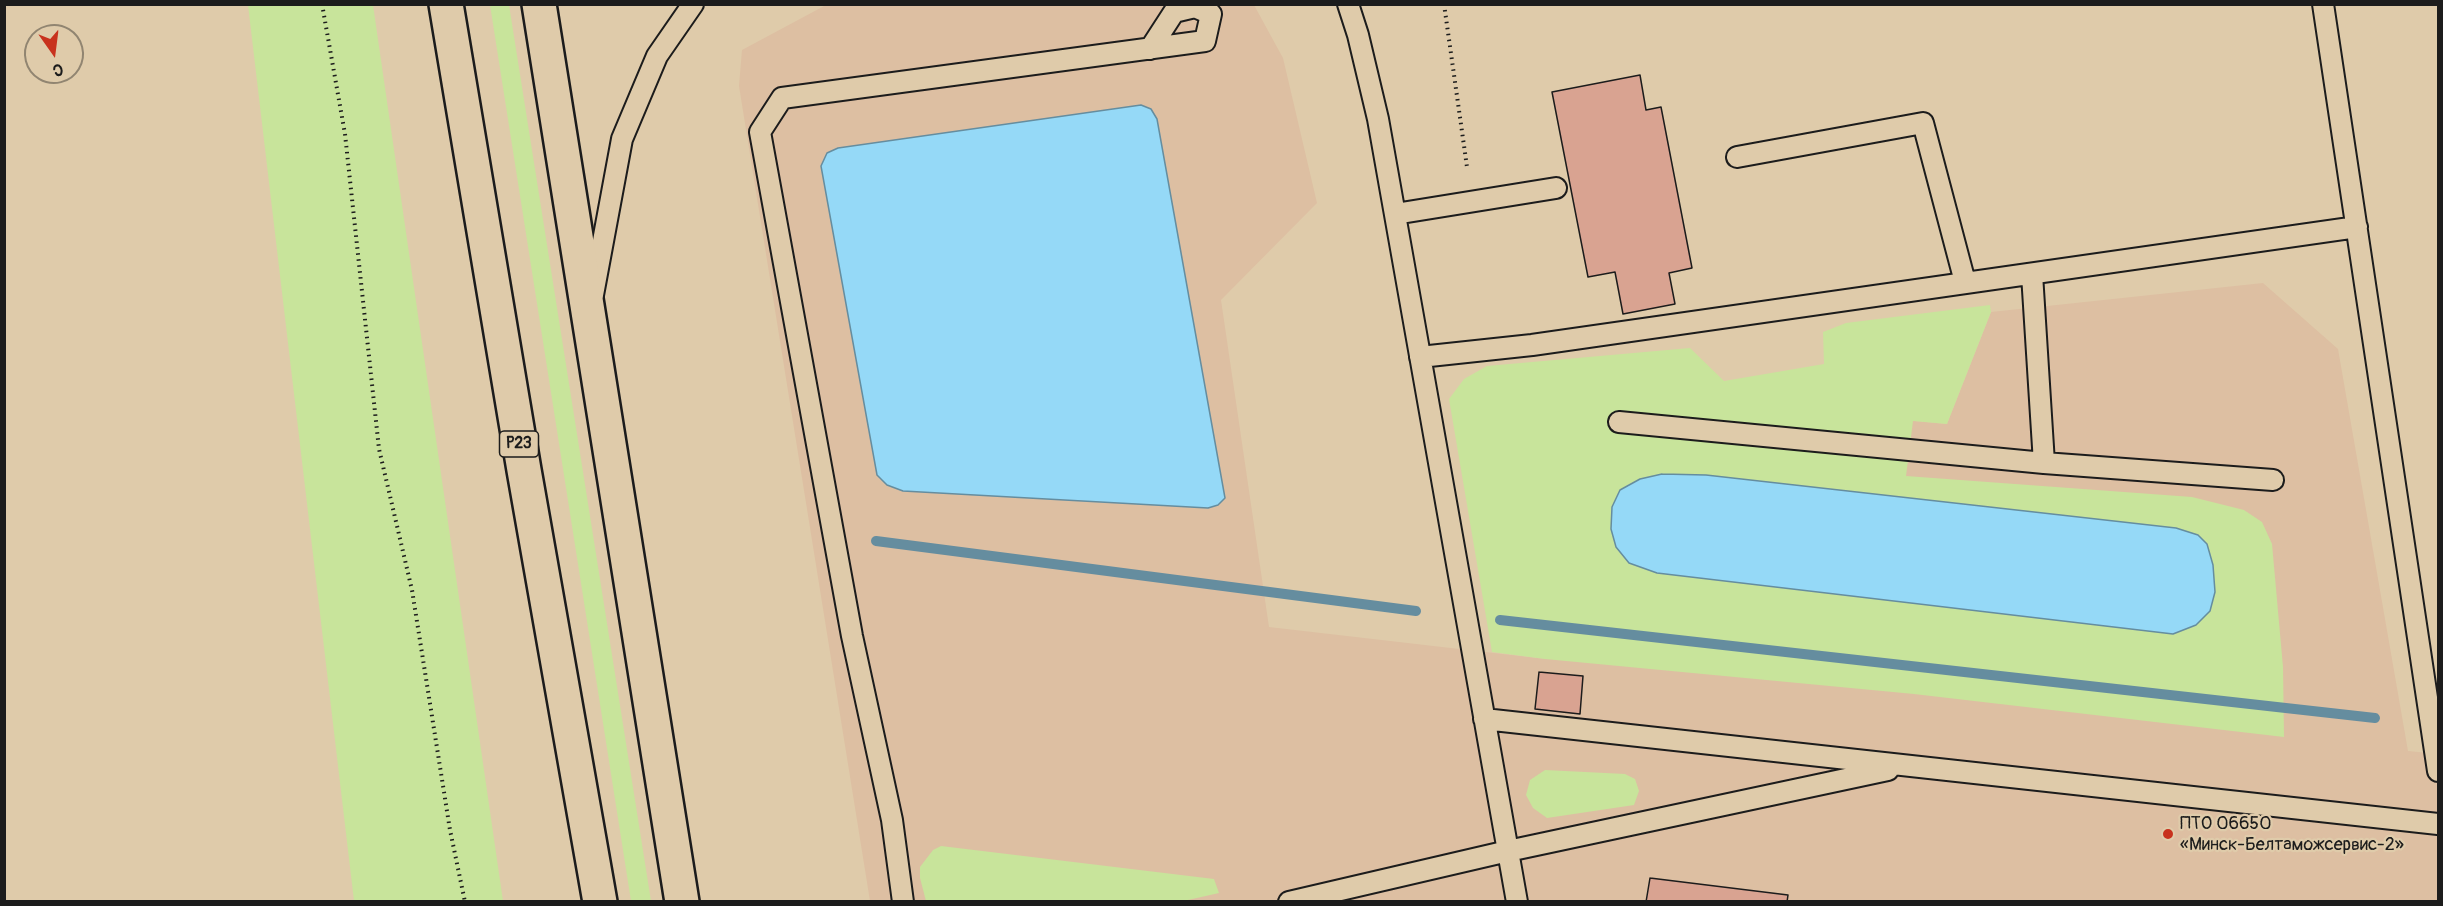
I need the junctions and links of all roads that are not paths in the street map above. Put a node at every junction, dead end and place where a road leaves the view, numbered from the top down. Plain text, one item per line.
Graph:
1 (446, 4) edge
2 (539, 4) edge
3 (693, 4) edge
4 (1348, 4) edge
5 (2323, 4) edge
6 (1150, 49) dead end
7 (1737, 157) dead end
8 (1556, 188) dead end
9 (1395, 214) junction
10 (2357, 227) junction
11 (2032, 274) junction
12 (1965, 282) junction
13 (590, 315) junction
14 (1420, 357) junction
15 (1619, 422) dead end
16 (2044, 463) junction
17 (2272, 480) dead end
18 (1484, 719) junction
19 (1905, 766) junction
20 (2439, 771) edge
21 (2439, 824) edge
22 (1508, 851) junction
23 (596, 895) edge
24 (682, 902) edge
25 (903, 902) edge
26 (1289, 902) edge
27 (1517, 902) edge

1 - 23 highway, Р23
2 - 13 highway
3 - 13 lane
4 - 9 lane
5 - 10 lane
6 - 25 lane
7 - 12 lane
8 - 9 lane
9 - 14 lane
10 - 11 lane
10 - 20 lane
11 - 12 lane
11 - 16 lane
12 - 14 lane
13 - 24 highway
14 - 18 lane
15 - 16 lane
16 - 17 lane
18 - 19 lane
18 - 22 lane
19 - 21 lane
19 - 22 lane
22 - 26 lane
22 - 27 lane

